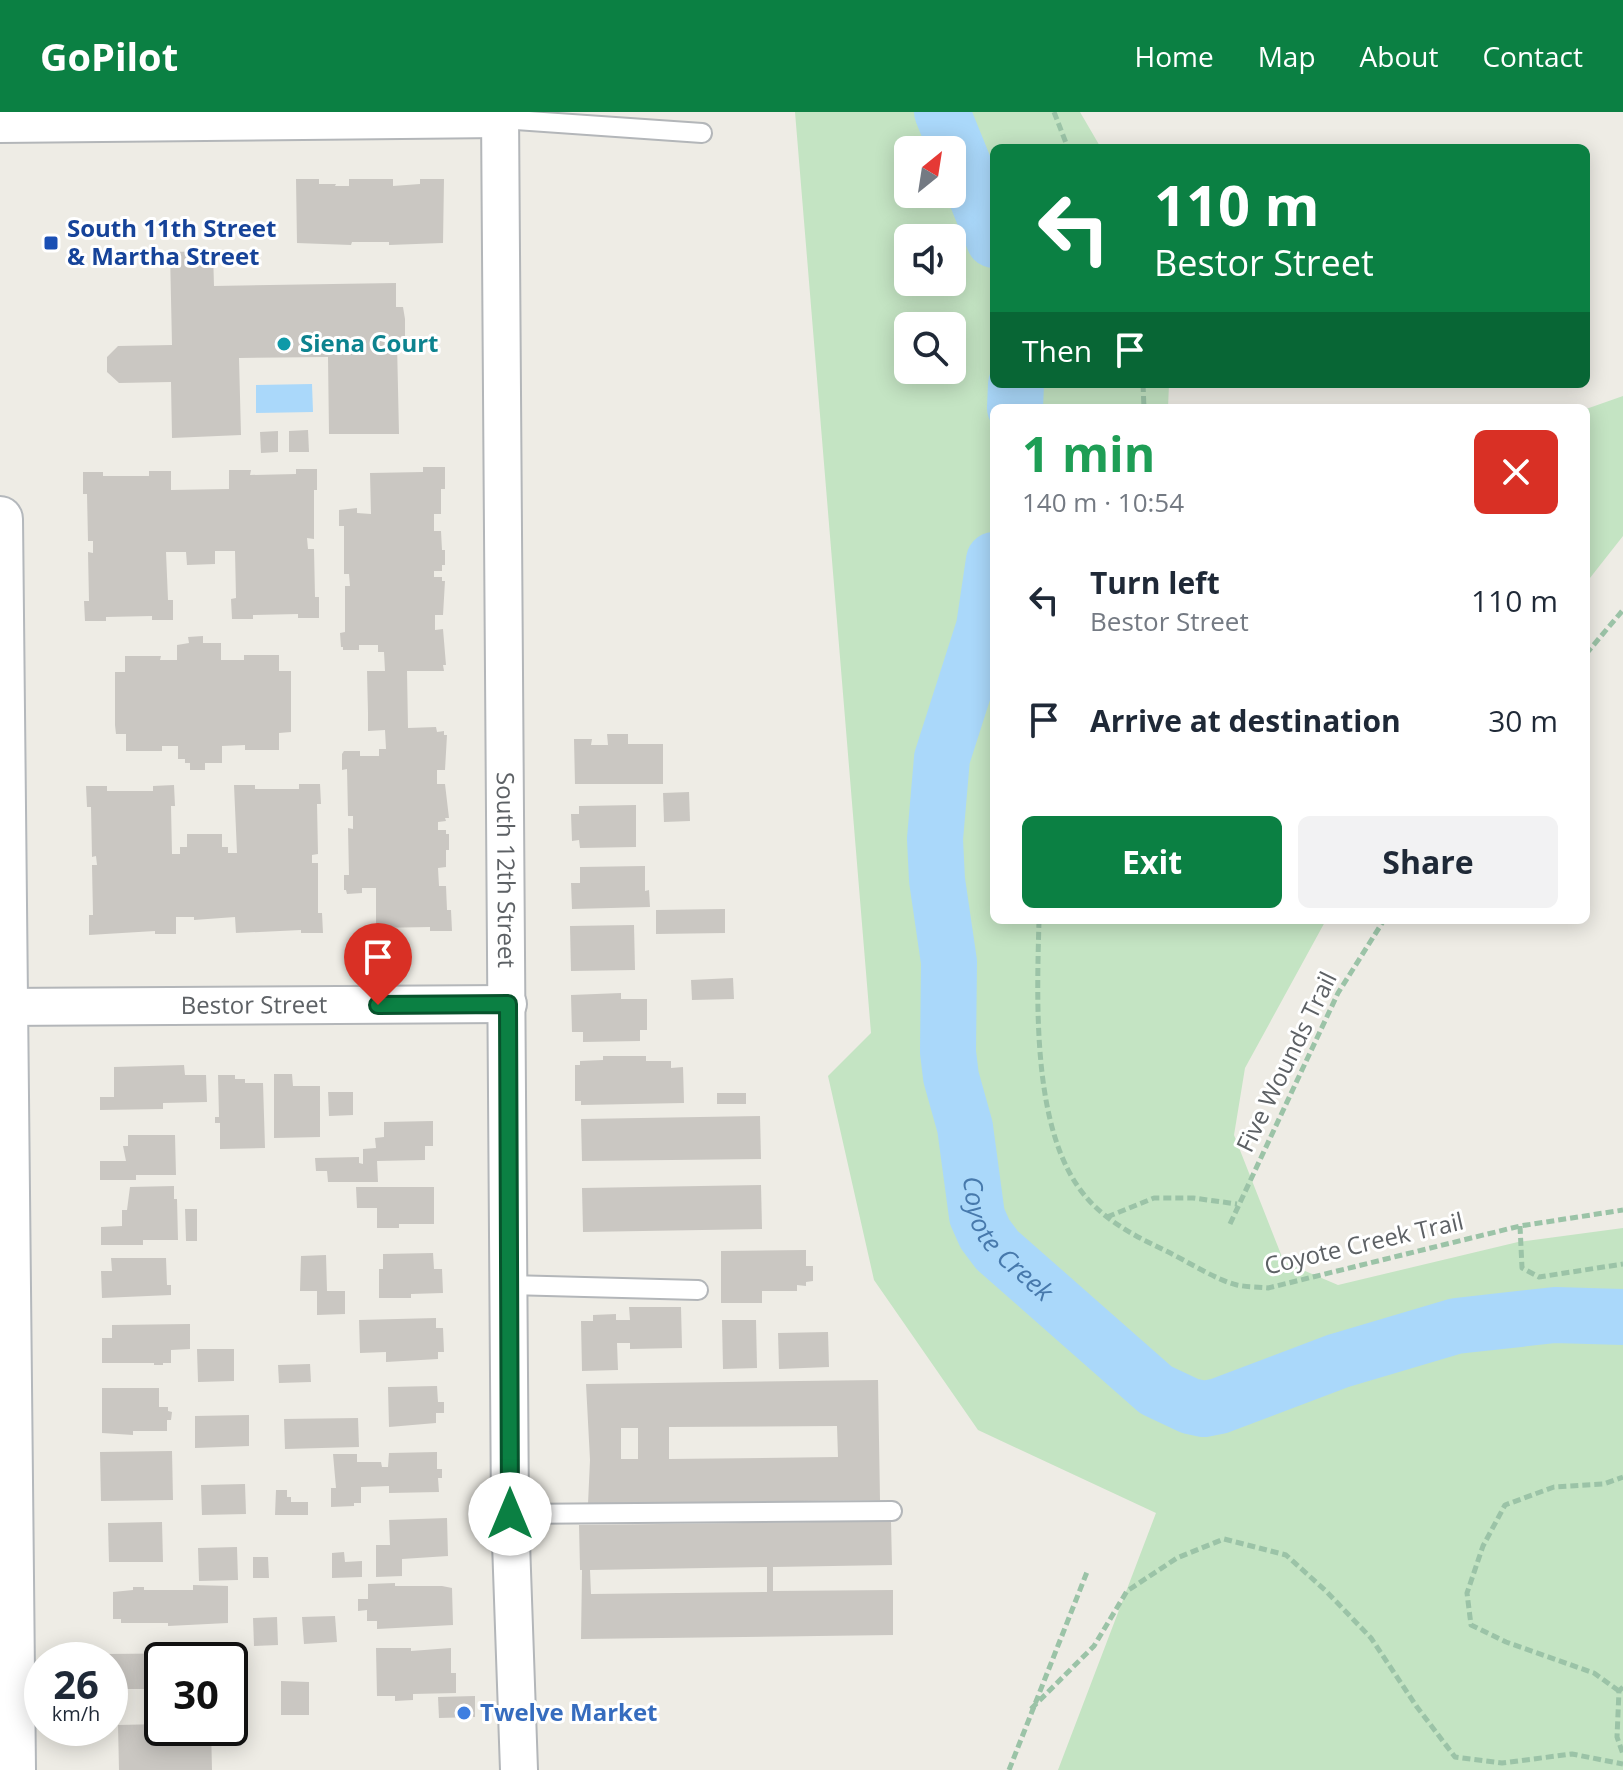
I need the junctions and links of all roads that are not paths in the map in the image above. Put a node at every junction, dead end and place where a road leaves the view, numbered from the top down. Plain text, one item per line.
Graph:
1 (500, 116) edge
2 (0, 124) edge
3 (702, 133) dead end
4 (0, 519) edge
5 (508, 1004) junction
6 (3, 1007) edge
7 (509, 1285) junction
8 (698, 1290) dead end
9 (892, 1511) dead end
10 (510, 1514) junction
11 (17, 1767) edge
12 (519, 1770) edge

1 - 2 street
1 - 3 lane
1 - 5 street, South 12th Street
4 - 6 main road
5 - 6 street, Bestor Street
5 - 7 street, South 12th Street
6 - 11 main road
7 - 8 lane
7 - 10 street, South 12th Street
9 - 10 lane
10 - 12 street, South 12th Street

